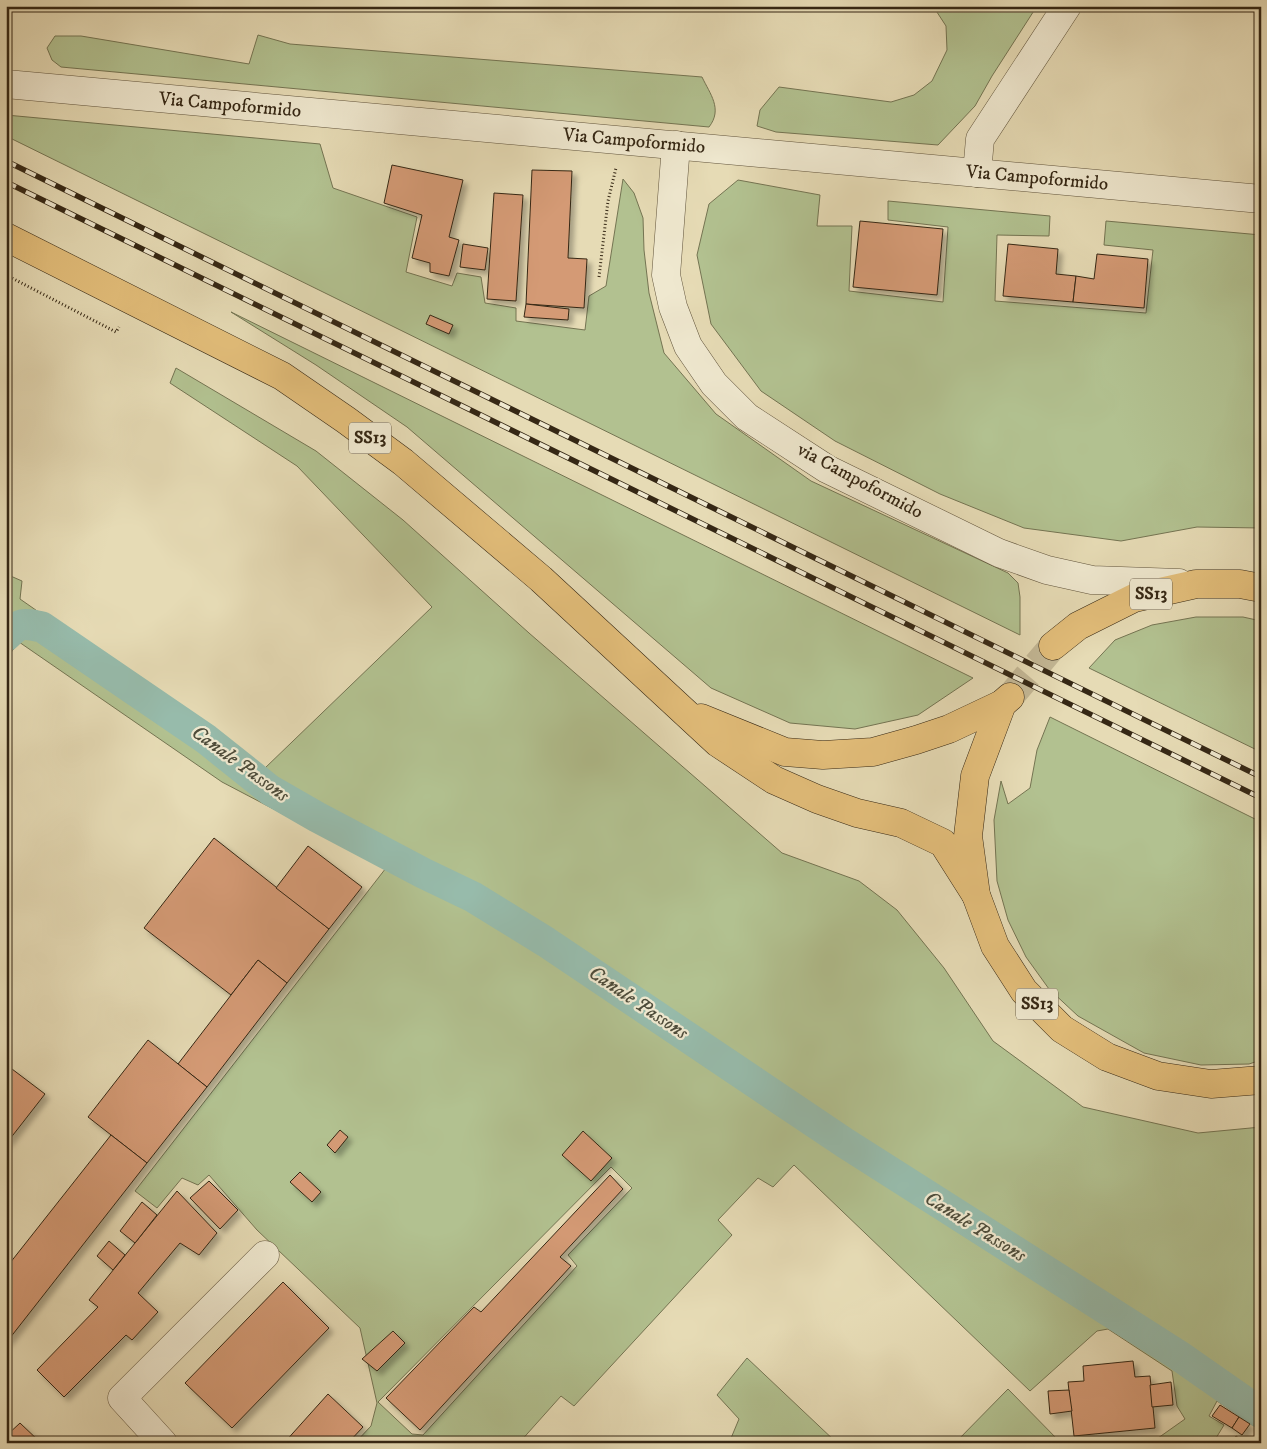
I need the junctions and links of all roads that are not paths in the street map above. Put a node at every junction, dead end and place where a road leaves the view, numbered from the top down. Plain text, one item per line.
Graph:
1 (1067, 6) edge
2 (10, 84) edge
3 (676, 145) junction
4 (977, 173) junction
5 (1261, 199) edge
6 (6, 236) edge
7 (1196, 584) junction
8 (1261, 588) edge
9 (1054, 646) tunnel mouth
10 (683, 711) junction
11 (976, 895) junction
12 (1261, 1080) edge
13 (265, 1255) dead end
14 (163, 1443) edge

1 - 4 street
2 - 3 street, Via Campoformido
3 - 4 street, Via Campoformido
3 - 7 street, via Campoformido
4 - 5 street, Via Campoformido
6 - 10 main road, SS13 / SS13
7 - 8 main road, SS13
7 - 9 main road, SS13
10 - 11 main road, SS13
10 - 11 main road, SS13
11 - 12 main road, SS13
13 - 14 street

